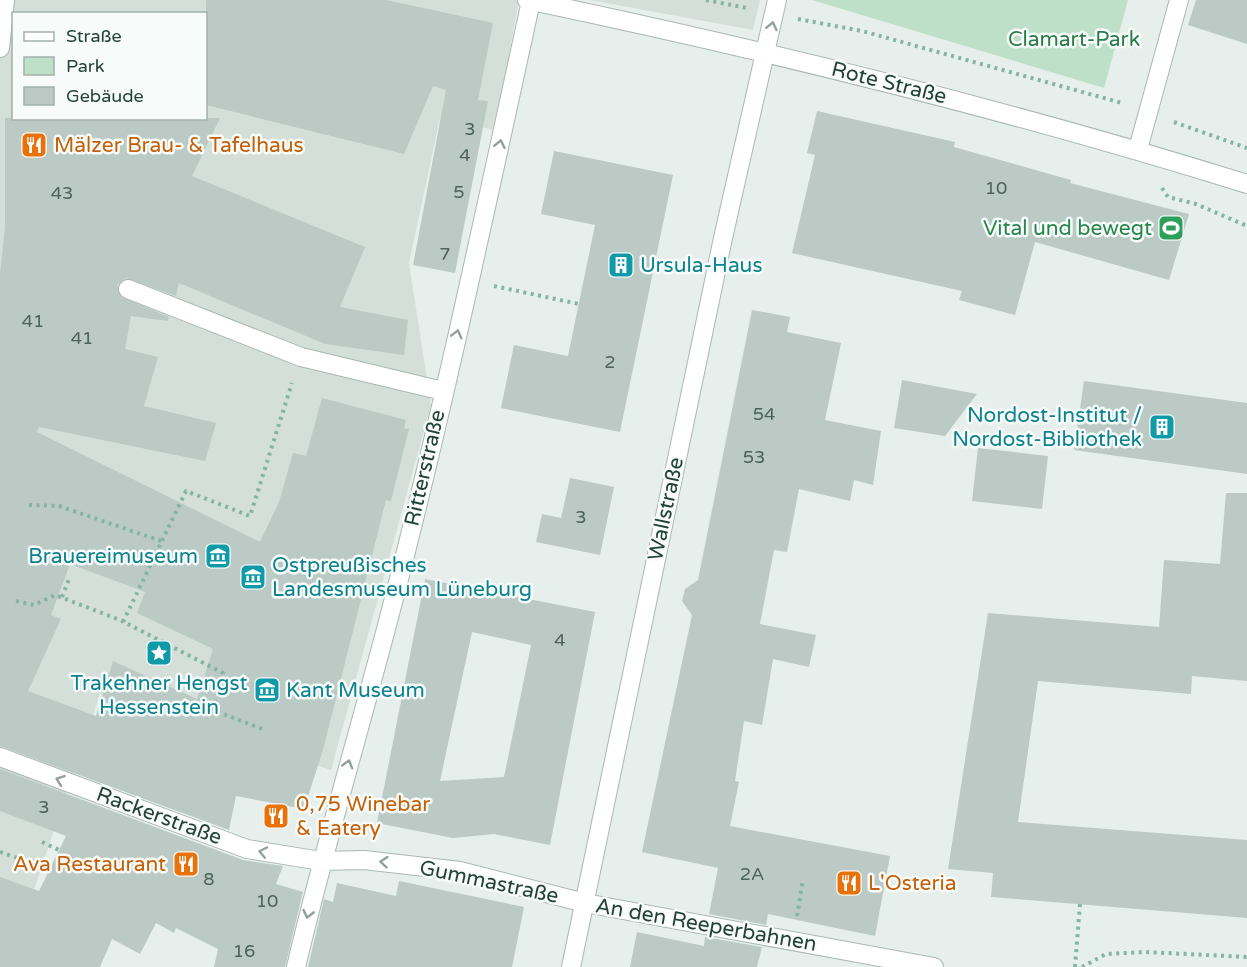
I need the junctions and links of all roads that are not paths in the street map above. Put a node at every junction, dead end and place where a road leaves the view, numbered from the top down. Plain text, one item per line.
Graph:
1 (5, 0) edge
2 (529, 0) edge
3 (1179, 0) edge
4 (776, 7) edge
5 (0, 48) edge
6 (766, 53) junction
7 (1137, 150) junction
8 (1247, 184) edge
9 (129, 289) dead end
10 (443, 390) junction
11 (0, 758) edge
12 (321, 861) junction
13 (585, 903) junction
14 (856, 960) edge
15 (296, 967) edge
16 (571, 967) edge
17 (934, 967) edge

1 - 5 street
2 - 6 street, Rote Straße
10 -> 2 street, Ritterstraße
3 - 7 street
6 -> 4 street, Wallstraße
6 - 7 street, Rote Straße
6 - 13 street, Wallstraße
7 - 8 street, Rote Straße
9 - 10 street
12 -> 10 street, Ritterstraße
12 -> 11 street, Rackerstraße
13 -> 12 street, Gummastraße
12 -> 15 street, Ritterstraße
13 - 14 street, An den Reeperbahnen
13 - 16 street, Wallstraße
14 - 17 street, An den Reeperbahnen

